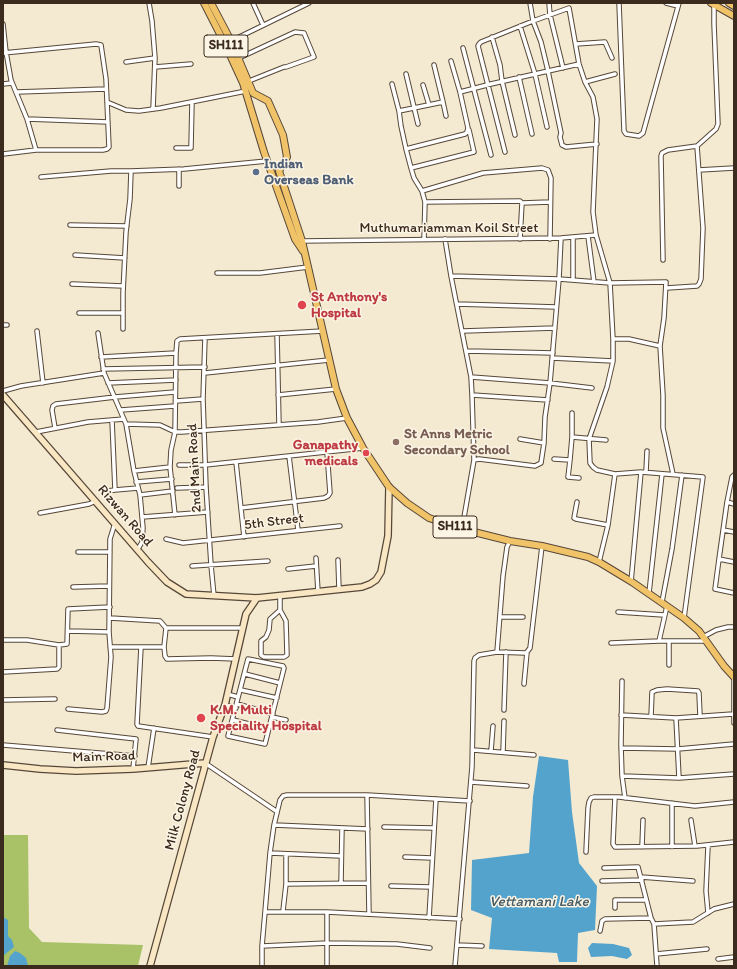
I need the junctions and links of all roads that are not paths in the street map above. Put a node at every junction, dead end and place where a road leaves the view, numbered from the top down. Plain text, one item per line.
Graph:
1 (148, 3) edge
2 (204, 3) edge
3 (211, 3) edge
4 (253, 3) edge
5 (310, 3) edge
6 (530, 3) edge
7 (549, 3) edge
8 (569, 3) edge
9 (619, 3) edge
10 (666, 3) edge
11 (729, 3) edge
12 (713, 4) edge
13 (679, 5) edge
14 (734, 6) edge
15 (569, 8) junction
16 (550, 15) junction
17 (734, 16) edge
18 (533, 21) junction
19 (3, 24) edge
20 (263, 25) junction
21 (520, 26) junction
22 (492, 37) junction
23 (231, 41) junction
24 (576, 44) junction
25 (463, 48) dead end
26 (4, 52) edge
27 (155, 58) junction
28 (239, 58) junction
29 (612, 58) dead end
30 (451, 61) dead end
31 (126, 62) dead end
32 (191, 64) dead end
33 (579, 64) junction
34 (434, 65) dead end
35 (155, 67) junction
36 (563, 68) junction
37 (548, 71) junction
38 (406, 74) dead end
39 (535, 74) junction
40 (615, 74) dead end
41 (519, 77) junction
42 (249, 81) junction
43 (502, 81) junction
44 (585, 82) junction
45 (12, 83) junction
46 (3, 84) edge
47 (392, 84) dead end
48 (488, 84) junction
49 (423, 85) dead end
50 (474, 88) junction
51 (106, 89) junction
52 (246, 91) junction
53 (17, 92) junction
54 (460, 92) junction
55 (107, 102) junction
56 (192, 102) junction
57 (443, 102) junction
58 (429, 105) junction
59 (415, 108) junction
60 (153, 109) junction
61 (399, 111) junction
62 (446, 116) dead end
63 (27, 119) junction
64 (108, 122) junction
65 (418, 124) dead end
66 (468, 128) junction
67 (547, 128) dead end
68 (532, 134) dead end
69 (515, 136) dead end
70 (597, 144) junction
71 (697, 146) junction
72 (176, 148) dead end
73 (406, 149) junction
74 (36, 150) junction
75 (505, 152) dead end
76 (3, 154) edge
77 (491, 154) dead end
78 (267, 161) junction
79 (411, 168) junction
80 (734, 168) edge
81 (179, 169) junction
82 (699, 170) junction
83 (131, 171) junction
84 (41, 177) dead end
85 (179, 186) dead end
86 (422, 191) junction
87 (425, 202) junction
88 (550, 202) junction
89 (522, 203) junction
90 (70, 225) dead end
91 (127, 226) junction
92 (596, 235) junction
93 (588, 236) junction
94 (573, 237) junction
95 (550, 238) junction
96 (561, 238) junction
97 (424, 239) junction
98 (445, 239) junction
99 (520, 239) junction
100 (302, 241) junction
101 (75, 255) dead end
102 (305, 255) junction
103 (125, 258) junction
104 (663, 260) dead end
105 (308, 267) junction
106 (217, 272) dead end
107 (451, 276) junction
108 (559, 279) junction
109 (574, 280) junction
110 (594, 282) junction
111 (610, 283) junction
112 (72, 284) dead end
113 (123, 286) junction
114 (667, 288) junction
115 (457, 304) junction
116 (556, 307) junction
117 (79, 313) dead end
118 (122, 313) junction
119 (554, 328) junction
120 (123, 329) dead end
121 (323, 330) junction
122 (463, 331) junction
123 (37, 332) dead end
124 (98, 333) dead end
125 (277, 334) junction
126 (205, 338) junction
127 (613, 339) junction
128 (660, 346) junction
129 (467, 351) junction
130 (552, 353) junction
131 (176, 354) junction
132 (101, 357) junction
133 (552, 358) junction
134 (329, 360) junction
135 (613, 361) junction
136 (278, 365) junction
137 (205, 367) junction
138 (176, 368) junction
139 (104, 371) junction
140 (205, 372) junction
141 (471, 377) junction
142 (176, 380) junction
143 (44, 382) junction
144 (108, 383) junction
145 (550, 383) junction
146 (592, 388) dead end
147 (336, 389) junction
148 (3, 391) edge
149 (175, 392) junction
150 (3, 395) edge
151 (278, 395) junction
152 (472, 395) junction
153 (115, 397) junction
154 (203, 399) junction
155 (176, 400) junction
156 (548, 400) junction
157 (176, 406) junction
158 (121, 410) junction
159 (572, 413) dead end
160 (347, 418) junction
161 (124, 419) junction
162 (112, 420) junction
163 (126, 424) junction
164 (279, 425) junction
165 (55, 428) junction
166 (204, 430) junction
167 (36, 432) junction
168 (175, 432) junction
169 (572, 437) junction
170 (520, 439) dead end
171 (589, 439) junction
172 (606, 440) dead end
173 (544, 444) junction
174 (363, 448) junction
175 (647, 451) dead end
176 (327, 452) junction
177 (289, 456) junction
178 (554, 459) dead end
179 (474, 460) junction
180 (570, 460) junction
181 (236, 462) junction
182 (206, 465) junction
183 (178, 466) dead end
184 (170, 467) junction
185 (134, 471) junction
186 (641, 472) junction
187 (646, 472) junction
188 (615, 474) junction
189 (662, 474) junction
190 (673, 474) junction
191 (682, 475) junction
192 (734, 475) edge
193 (579, 478) dead end
194 (172, 479) junction
195 (136, 482) junction
196 (389, 486) junction
197 (206, 487) junction
198 (138, 488) junction
199 (177, 488) dead end
200 (115, 490) junction
201 (173, 491) junction
202 (107, 492) dead end
203 (140, 495) junction
204 (96, 501) junction
205 (294, 502) junction
206 (577, 502) dead end
207 (727, 502) junction
208 (734, 504) edge
209 (241, 508) junction
210 (208, 512) junction
211 (40, 514) dead end
212 (175, 515) junction
213 (142, 517) junction
214 (115, 524) junction
215 (608, 524) junction
216 (340, 526) dead end
217 (462, 529) junction
218 (298, 530) junction
219 (723, 530) junction
220 (734, 532) edge
221 (244, 537) junction
222 (166, 539) dead end
223 (210, 540) junction
224 (510, 540) junction
225 (542, 546) junction
226 (138, 549) junction
227 (78, 552) dead end
228 (110, 552) junction
229 (316, 558) dead end
230 (719, 559) junction
231 (338, 560) dead end
232 (268, 561) dead end
233 (598, 562) junction
234 (734, 562) edge
235 (211, 565) junction
236 (192, 566) dead end
237 (316, 566) junction
238 (288, 569) dead end
239 (631, 582) junction
240 (109, 586) junction
241 (73, 587) dead end
242 (339, 589) junction
243 (318, 592) junction
244 (649, 593) junction
245 (734, 593) edge
246 (214, 596) junction
247 (280, 596) junction
248 (257, 598) junction
249 (665, 604) junction
250 (110, 607) junction
251 (280, 610) junction
252 (618, 612) dead end
253 (664, 615) junction
254 (500, 617) junction
255 (523, 617) dead end
256 (110, 618) junction
257 (684, 618) junction
258 (734, 627) edge
259 (166, 628) junction
260 (242, 628) junction
261 (68, 631) junction
262 (110, 632) junction
263 (704, 639) junction
264 (3, 640) edge
265 (659, 641) junction
266 (670, 641) junction
267 (611, 643) dead end
268 (59, 645) junction
269 (110, 646) junction
270 (141, 647) junction
271 (164, 647) junction
272 (497, 652) junction
273 (506, 652) junction
274 (527, 652) junction
275 (236, 659) junction
276 (669, 665) dead end
277 (3, 672) edge
278 (245, 674) junction
279 (734, 677) edge
280 (622, 682) dead end
281 (280, 683) junction
282 (524, 684) dead end
283 (241, 690) junction
284 (227, 694) junction
285 (238, 697) junction
286 (54, 698) dead end
287 (277, 698) junction
288 (3, 700) edge
289 (237, 704) junction
290 (225, 705) junction
291 (236, 708) junction
292 (68, 709) dead end
293 (504, 710) dead end
294 (734, 714) edge
295 (621, 715) junction
296 (272, 716) junction
297 (700, 716) junction
298 (651, 717) junction
299 (676, 718) junction
300 (233, 720) junction
301 (286, 720) dead end
302 (504, 721) dead end
303 (734, 723) edge
304 (493, 726) dead end
305 (154, 728) junction
306 (269, 729) junction
307 (57, 730) dead end
308 (213, 737) junction
309 (734, 744) edge
310 (3, 745) edge
311 (621, 748) junction
312 (678, 749) junction
313 (473, 750) junction
314 (491, 751) junction
315 (503, 752) junction
316 (534, 755) dead end
317 (135, 756) junction
318 (206, 763) junction
319 (3, 765) edge
320 (148, 768) junction
321 (133, 769) junction
322 (734, 774) edge
323 (622, 776) junction
324 (679, 778) junction
325 (471, 782) junction
326 (527, 786) dead end
327 (367, 795) junction
328 (615, 797) junction
329 (624, 798) junction
330 (436, 799) junction
331 (470, 800) junction
332 (734, 802) edge
333 (672, 804) junction
334 (276, 811) junction
335 (643, 820) dead end
336 (691, 820) dead end
337 (274, 825) junction
338 (384, 827) dead end
339 (342, 828) junction
340 (434, 828) junction
341 (368, 829) junction
342 (734, 842) edge
343 (695, 846) junction
344 (708, 846) junction
345 (642, 847) junction
346 (672, 847) junction
347 (586, 852) dead end
348 (270, 853) junction
349 (286, 854) junction
350 (341, 856) junction
351 (405, 857) dead end
352 (432, 858) junction
353 (604, 868) dead end
354 (642, 879) junction
355 (602, 881) dead end
356 (693, 881) dead end
357 (341, 883) junction
358 (368, 883) junction
359 (286, 884) junction
360 (391, 886) dead end
361 (430, 887) junction
362 (646, 900) junction
363 (734, 904) edge
364 (615, 908) dead end
365 (283, 911) junction
366 (265, 912) junction
367 (327, 912) junction
368 (708, 913) junction
369 (368, 914) junction
370 (429, 918) junction
371 (651, 918) junction
372 (460, 919) junction
373 (654, 924) junction
374 (600, 931) dead end
375 (328, 943) junction
376 (457, 945) junction
377 (262, 946) junction
378 (482, 946) dead end
379 (430, 948) dead end
380 (707, 949) dead end
381 (656, 954) junction
382 (734, 957) edge
383 (718, 959) dead end
384 (150, 966) edge
385 (262, 966) edge
386 (327, 966) edge
387 (455, 966) edge
388 (657, 966) edge

1 - 27 street
2 - 52 main road, SH111
3 - 23 main road, SH111
4 - 20 street
5 - 20 street
6 - 18 street
7 - 16 street
8 - 15 street
9 - 13 street
10 - 13 street
11 - 14 main road
12 - 17 main road
12 - 71 street
15 - 16 street
15 - 24 street
16 - 18 street
16 - 36 street
18 - 21 street
18 - 37 street
19 - 26 street
20 - 23 street
21 - 22 street
21 - 39 street
22 - 43 street
22 - 48 street
23 - 28 main road, SH111
24 - 29 street
24 - 33 street
25 - 50 street
26 - 45 street
26 - 51 street
27 - 31 street
27 - 35 street
28 - 42 main road, SH111
28 - 42 street
30 - 54 street
32 - 35 street
33 - 36 street
33 - 44 street
34 - 57 street
35 - 60 street
36 - 37 street
37 - 39 street
37 - 70 street
38 - 59 street
39 - 41 street
39 - 67 street
40 - 44 street
41 - 43 street
41 - 68 street
42 - 100 main road, SH111
43 - 48 street
43 - 69 street
44 - 70 street
45 - 46 street
45 - 53 street
47 - 61 street
48 - 50 street
48 - 75 street
49 - 58 street
50 - 54 street
50 - 77 street
51 - 53 street
51 - 55 street
52 - 56 street
52 - 78 main road
53 - 63 street
54 - 66 street
55 - 60 street
55 - 64 street
56 - 60 street
56 - 72 street
57 - 58 street
57 - 62 street
58 - 59 street
59 - 61 street
59 - 65 street
61 - 73 street
63 - 64 street
63 - 74 street
64 - 74 street
66 - 73 street
66 - 79 street
70 - 92 street
71 - 82 street
71 - 104 street
73 - 79 street
74 - 76 street
78 - 81 street
78 - 102 main road, SH111
79 - 86 street
80 - 82 street
81 - 83 street
81 - 85 street
82 - 114 street
83 - 84 street
83 - 91 street
86 - 87 street
86 - 88 street
87 - 89 street
87 - 97 street
88 - 89 street
88 - 95 street
89 - 99 street
90 - 91 street
91 - 103 street
92 - 93 street, Muthumariamman Koil Street
92 - 111 street
93 - 94 street, Muthumariamman Koil Street
93 - 110 street
94 - 96 street, Muthumariamman Koil Street
94 - 109 street
95 - 96 street, Muthumariamman Koil Street
95 - 99 street, Muthumariamman Koil Street
96 - 108 street
97 - 98 street, Muthumariamman Koil Street
97 - 100 street, Muthumariamman Koil Street
98 - 99 street, Muthumariamman Koil Street
98 - 107 street
100 - 102 main road, SH111
101 - 103 street
102 - 105 main road, SH111
103 - 113 street
105 - 106 street
105 - 121 main road, SH111
107 - 108 street
107 - 115 street
108 - 109 street
108 - 116 street
109 - 110 street
110 - 111 street
111 - 114 street
111 - 127 street
112 - 113 street
113 - 118 street
114 - 128 street
115 - 116 street
115 - 122 street
116 - 119 street
117 - 118 street
118 - 120 street
119 - 122 street
119 - 130 street
121 - 125 street
121 - 134 main road, SH111
122 - 129 street
123 - 143 street
124 - 132 street
125 - 126 street
125 - 136 street
126 - 131 street
126 - 137 street, 2nd Main Road
127 - 128 street
127 - 135 street
128 - 190 street
129 - 130 street
129 - 141 street
130 - 133 street
131 - 132 street
131 - 138 street
132 - 139 street
133 - 135 street
133 - 145 street
134 - 136 street
134 - 147 main road, SH111
135 - 171 street
136 - 140 street
136 - 151 street
137 - 138 street
137 - 140 street, 2nd Main Road
138 - 139 street
138 - 142 street
139 - 143 street
139 - 144 street
140 - 154 street, 2nd Main Road
141 - 145 street
141 - 152 street
142 - 144 street
142 - 149 street
143 - 148 street
144 - 153 street
145 - 146 street
145 - 156 street
147 - 151 street
147 - 160 main road, SH111
149 - 153 street
149 - 155 street
150 - 167 main road, Rizwan Road
151 - 164 street
152 - 156 street
152 - 179 street
153 - 158 street
153 - 165 street
154 - 155 street
154 - 166 street, 2nd Main Road
155 - 157 street
156 - 173 street
157 - 158 street
157 - 168 street
158 - 161 street
159 - 169 street
160 - 164 street
160 - 174 main road, SH111
161 - 162 street
161 - 163 street
162 - 165 street
162 - 200 street
163 - 168 street
163 - 185 street
164 - 166 street
165 - 167 street
166 - 168 street
166 - 182 street, 2nd Main Road
167 - 204 main road, Rizwan Road
168 - 184 street
169 - 171 street
169 - 180 street
170 - 173 street
171 - 172 street
171 - 188 street
173 - 179 street
174 - 176 street
174 - 196 main road, SH111
175 - 187 street
176 - 177 street
176 - 205 street
177 - 181 street
177 - 205 street
178 - 180 street
179 - 217 street
180 - 193 street
181 - 182 street
181 - 209 street
182 - 183 street
182 - 197 street, 2nd Main Road
184 - 185 street
184 - 194 street
185 - 195 street
186 - 187 street
186 - 188 street
186 - 239 street
187 - 189 street
188 - 215 street
189 - 190 street
189 - 244 street
190 - 191 street
191 - 249 street
191 - 257 street
192 - 207 street
194 - 195 street
194 - 201 street
195 - 198 street
196 - 217 main road, SH111
196 - 242 main road, Rizwan Road
197 - 199 street
197 - 210 street, 2nd Main Road
198 - 200 street
198 - 203 street
200 - 202 street
201 - 203 street
201 - 212 street
203 - 213 street
204 - 211 street
204 - 214 main road, Rizwan Road
205 - 209 street
205 - 218 street
206 - 215 street
207 - 208 street
207 - 219 street
209 - 221 street
210 - 212 street
210 - 223 street, 2nd Main Road
212 - 213 street
213 - 226 street
214 - 226 main road, Rizwan Road
214 - 228 street
215 - 233 street
216 - 218 street, 5th Street
217 - 224 main road, SH111
218 - 221 street, 5th Street
219 - 220 street
219 - 230 street
221 - 223 street, 5th Street
222 - 223 street, 5th Street
223 - 235 street, 2nd Main Road
224 - 225 main road, SH111
224 - 254 street
225 - 233 main road, SH111
225 - 274 street
226 - 246 main road, Rizwan Road
227 - 228 street
228 - 240 street
229 - 237 street
230 - 234 street
230 - 245 street
231 - 242 street
232 - 235 street
233 - 239 main road, SH111
235 - 236 street
235 - 246 street, 2nd Main Road
237 - 238 street
237 - 243 street
239 - 244 main road, SH111
240 - 241 street
240 - 250 street
242 - 243 main road, Rizwan Road
243 - 247 main road, Rizwan Road
244 - 249 main road, SH111
246 - 248 main road, Rizwan Road
247 - 248 main road, Rizwan Road
247 - 251 street
248 - 260 main road, Milk Colony Road
249 - 253 street
249 - 257 main road, SH111
250 - 256 street
250 - 261 street
251 - 251 street
252 - 253 street
253 - 265 street
254 - 255 street
254 - 272 street
256 - 259 street
256 - 262 street
257 - 263 main road, SH111
258 - 263 street
259 - 260 street
259 - 271 street
260 - 275 main road, Milk Colony Road
261 - 262 street
261 - 268 street
262 - 269 street
263 - 266 street
263 - 279 main road, SH111
264 - 268 street
265 - 266 street
265 - 267 street
266 - 276 street
268 - 277 street
269 - 270 street
269 - 292 street
270 - 271 street
270 - 305 street
271 - 275 street
272 - 273 street
272 - 313 street
273 - 274 street
273 - 293 street
274 - 282 street
275 - 284 main road, Milk Colony Road
278 - 281 street
278 - 281 street
278 - 283 street
279 - 294 street
280 - 295 street
281 - 287 street
283 - 285 street
283 - 287 street
284 - 285 street
284 - 290 main road, Milk Colony Road
285 - 289 street
286 - 288 street
287 - 296 street
289 - 291 street
289 - 296 street
290 - 291 street
290 - 308 main road, Milk Colony Road
291 - 300 street
294 - 297 street
294 - 303 street
295 - 298 street
295 - 311 street
296 - 301 street
296 - 306 street
297 - 298 street
297 - 299 street
298 - 299 street
299 - 312 street
300 - 306 street
300 - 306 street
302 - 315 street
304 - 314 street
305 - 308 street
305 - 320 street
307 - 317 street
308 - 318 main road, Milk Colony Road
309 - 312 street
310 - 317 street
311 - 312 street
311 - 323 street
312 - 324 street
313 - 314 street
313 - 325 street
314 - 315 street
315 - 316 street
317 - 321 street
318 - 320 main road, Main Road
318 - 334 street
318 - 384 main road, Milk Colony Road
319 - 321 main road, Main Road
320 - 321 main road, Main Road
322 - 324 street
323 - 324 street
323 - 329 street
325 - 326 street
325 - 331 street
327 - 330 street
327 - 334 street
327 - 341 street
328 - 329 street
328 - 345 street
328 - 347 street
329 - 333 street
330 - 331 street
330 - 340 street
331 - 372 street
332 - 333 street
333 - 346 street
334 - 337 street
335 - 345 street
336 - 343 street
337 - 339 street
337 - 348 street
338 - 340 street
339 - 341 street
339 - 350 street
340 - 352 street
341 - 358 street
342 - 344 street
343 - 344 street
343 - 346 street
344 - 368 street
345 - 346 street
348 - 349 street
348 - 366 street
349 - 350 street
349 - 359 street
350 - 357 street
351 - 352 street
352 - 361 street
353 - 354 street
354 - 355 street
354 - 356 street
354 - 362 street
357 - 358 street
357 - 359 street
358 - 369 street
359 - 365 street
360 - 361 street
361 - 370 street
362 - 364 street
362 - 371 street
363 - 368 street
365 - 366 street
365 - 367 street
366 - 377 street
367 - 369 street
367 - 375 street
368 - 373 street
369 - 370 street
370 - 372 street
371 - 373 street
371 - 374 street
372 - 376 street
373 - 381 street
375 - 377 street
375 - 379 street
375 - 386 street
376 - 378 street
376 - 387 street
377 - 385 street
380 - 381 street
381 - 388 street
382 - 383 street

